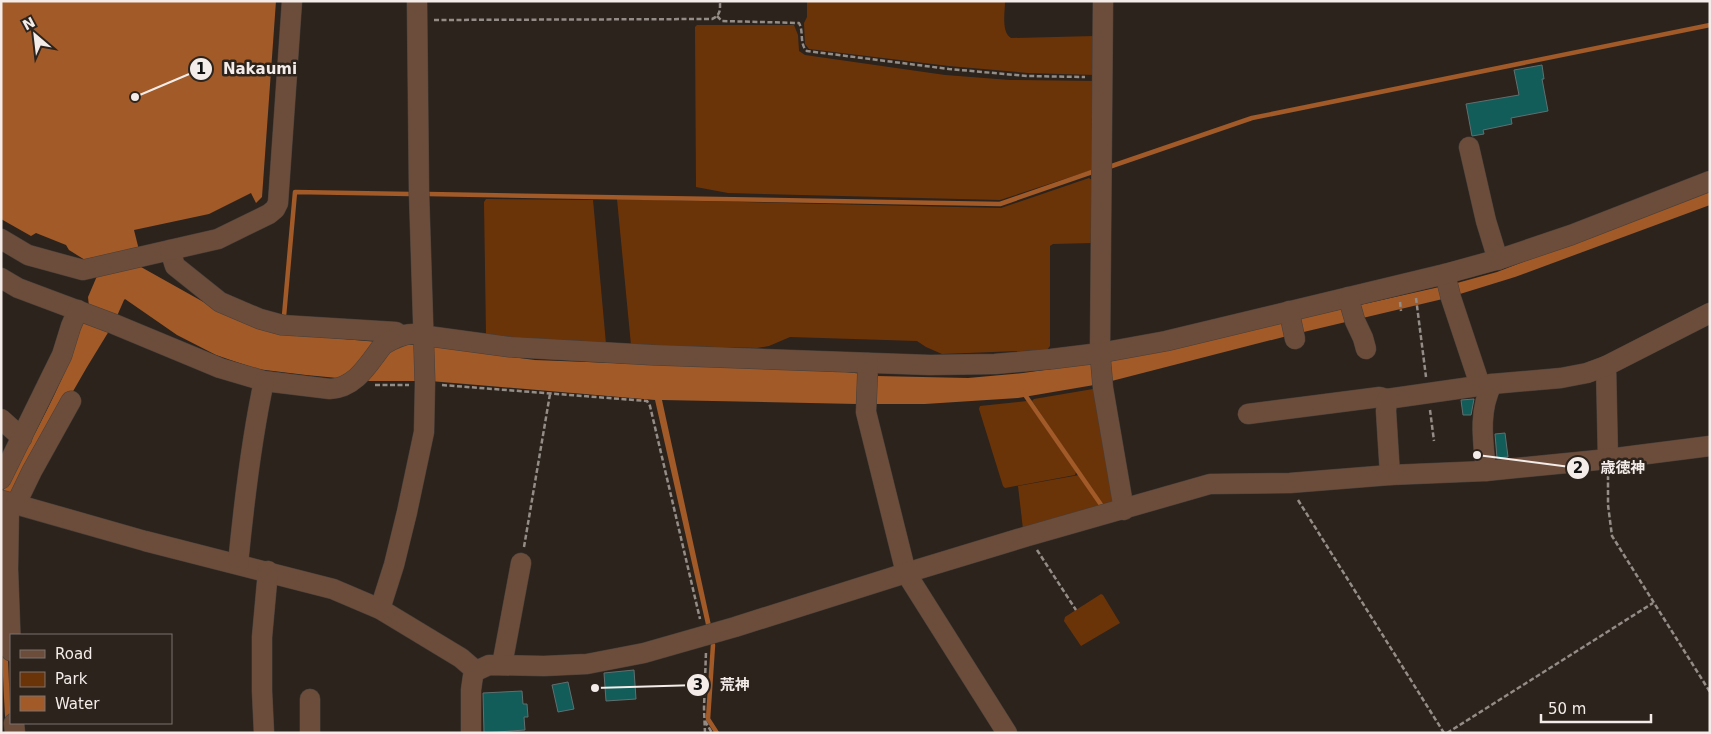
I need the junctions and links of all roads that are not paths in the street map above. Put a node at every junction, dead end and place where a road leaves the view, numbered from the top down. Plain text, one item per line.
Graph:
1 (292, 1) edge
2 (1104, 1) edge
3 (418, 11) edge
4 (1469, 147) dead end
5 (1710, 181) edge
6 (1, 239) edge
7 (178, 248) junction
8 (1498, 260) junction
9 (1, 278) edge
10 (1447, 284) junction
11 (1351, 308) junction
12 (81, 312) junction
13 (1710, 313) edge
14 (397, 337) junction
15 (424, 339) junction
16 (1366, 349) dead end
17 (1100, 356) junction
18 (868, 366) junction
19 (1606, 366) junction
20 (264, 381) junction
21 (1486, 385) junction
22 (1387, 399) junction
23 (71, 401) dead end
24 (1248, 414) dead end
25 (1, 418) edge
26 (22, 438) junction
27 (1710, 446) edge
28 (1608, 459) junction
29 (1486, 471) junction
30 (1390, 475) junction
31 (1, 479) edge
32 (9, 502) edge
33 (1124, 510) junction
34 (521, 563) road end
35 (238, 564) junction
36 (268, 571) junction
37 (906, 573) junction
38 (380, 609) junction
39 (10, 634) edge
40 (502, 665) junction
41 (476, 671) junction
42 (310, 699) dead end
43 (264, 733) edge
44 (310, 733) edge
45 (471, 733) edge
46 (1007, 733) edge

1 - 7 street
2 - 17 street
3 - 15 street
4 - 8 street
5 - 8 street
6 - 7 street
7 - 14 street
8 - 10 street
9 - 12 street
10 - 11 street
10 - 21 street
11 - 16 street
11 - 17 street
12 - 20 street
12 - 26 street
13 - 19 street
14 - 15 street
14 - 20 street
15 - 18 street
15 - 38 street
17 - 18 street
17 - 33 street
18 - 37 street
19 - 21 street
19 - 28 street
20 - 35 street
21 - 22 street
21 - 29 street
22 - 24 street
22 - 30 street
23 - 32 street
25 - 26 street
26 - 31 street
27 - 28 street
28 - 29 street
29 - 30 street
30 - 33 street
32 - 35 street
32 - 39 street
33 - 37 street
34 - 40 street
35 - 36 street
36 - 38 street
36 - 43 street
37 - 40 street
37 - 46 street
38 - 41 street
40 - 41 street
41 - 45 street
42 - 44 street

